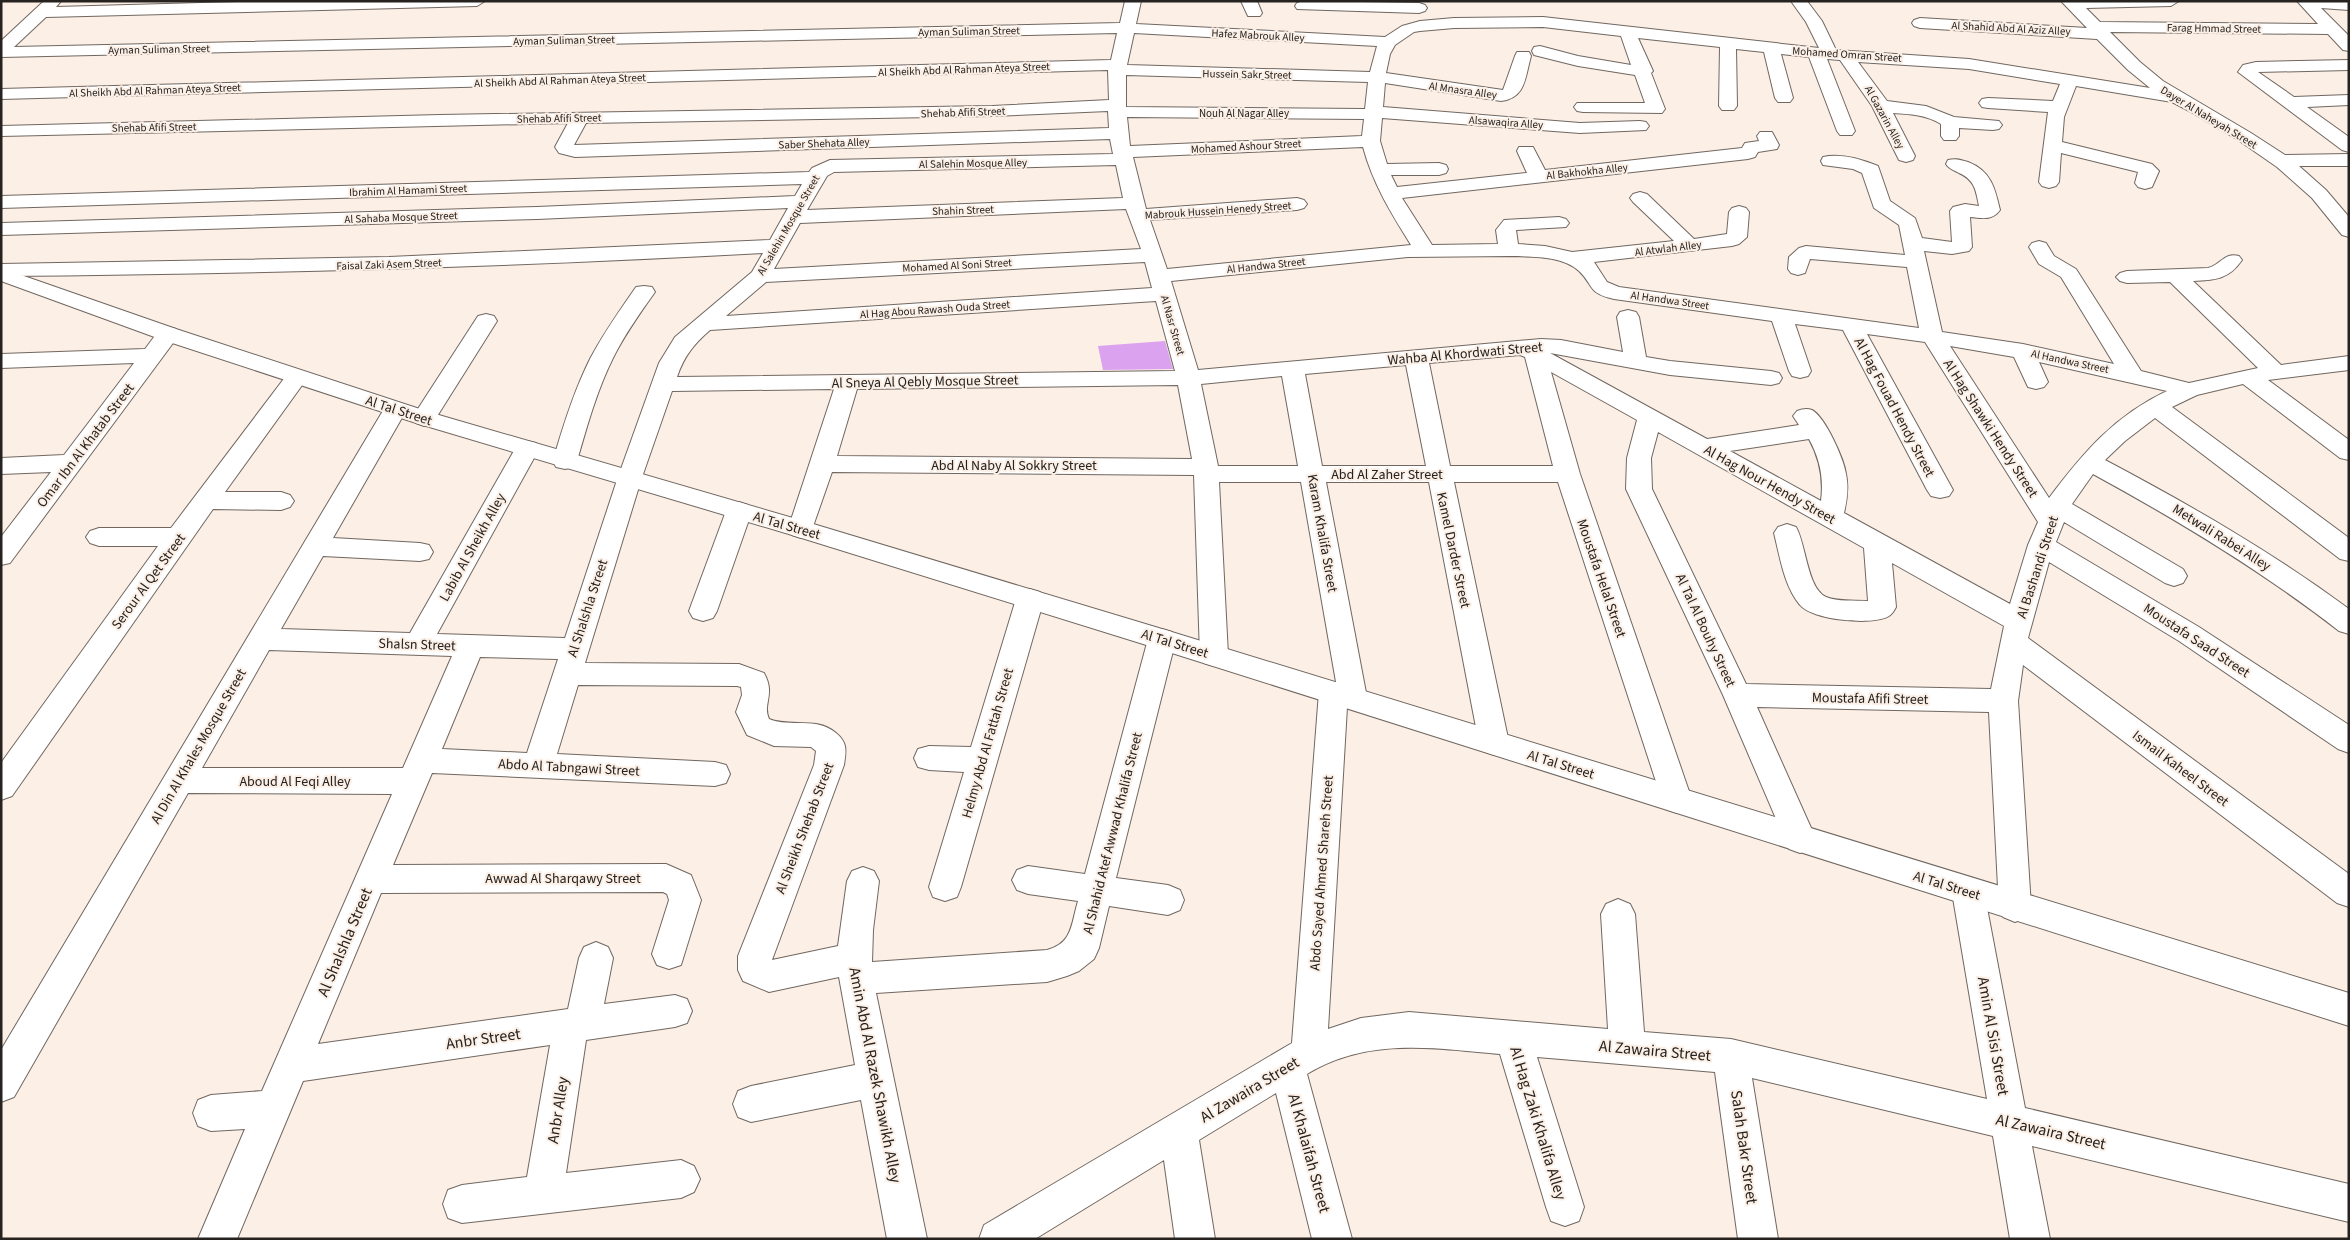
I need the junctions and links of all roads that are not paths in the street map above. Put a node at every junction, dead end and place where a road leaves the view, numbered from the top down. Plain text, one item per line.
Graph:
1 (478, 1) edge
2 (1133, 1) edge
3 (1799, 1) edge
4 (2171, 1) edge
5 (2306, 2) edge
6 (2071, 3) edge
7 (1419, 5) edge
8 (2349, 5) edge
9 (1302, 6) dead end
10 (47, 7) edge
11 (1920, 22) dead end
12 (1420, 26) junction
13 (1127, 28) junction
14 (2099, 30) junction
15 (1628, 33) junction
16 (2343, 38) edge
17 (1388, 42) junction
18 (1728, 43) junction
19 (1771, 48) junction
20 (1, 51) edge
21 (1830, 54) junction
22 (2349, 65) edge
23 (1117, 68) junction
24 (1644, 71) junction
25 (1377, 77) junction
26 (2070, 80) junction
27 (1, 94) edge
28 (2174, 97) junction
29 (1784, 98) dead end
30 (2349, 100) edge
31 (1988, 103) dead end
32 (2289, 103) junction
33 (1728, 106) dead end
34 (1881, 106) junction
35 (1583, 107) dead end
36 (2059, 107) junction
37 (1372, 113) junction
38 (580, 118) junction
39 (1993, 125) dead end
40 (1640, 126) dead end
41 (1, 131) edge
42 (1846, 131) dead end
43 (1119, 132) junction
44 (1766, 136) dead end
45 (1371, 141) junction
46 (2053, 145) junction
47 (2349, 146) edge
48 (1526, 151) dead end
49 (1906, 156) dead end
50 (2349, 160) edge
51 (1830, 161) dead end
52 (2282, 161) junction
53 (1955, 164) dead end
54 (1439, 169) dead end
55 (1379, 170) junction
56 (819, 173) junction
57 (1540, 176) junction
58 (2049, 182) dead end
59 (2145, 183) dead end
60 (1390, 194) junction
61 (1640, 198) dead end
62 (1, 202) edge
63 (1297, 204) dead end
64 (1136, 209) junction
65 (797, 210) junction
66 (1739, 212) dead end
67 (1559, 223) dead end
68 (2347, 225) edge
69 (1, 229) edge
70 (777, 246) junction
71 (1690, 246) junction
72 (2039, 248) dead end
73 (1425, 250) junction
74 (1510, 250) junction
75 (1914, 252) junction
76 (1153, 255) junction
77 (1572, 258) junction
78 (2232, 260) dead end
79 (1798, 269) dead end
80 (1, 272) edge
81 (2175, 275) junction
82 (760, 276) junction
83 (2127, 277) dead end
84 (1162, 285) junction
85 (644, 292) dead end
86 (1781, 316) junction
87 (1628, 317) dead end
88 (486, 321) dead end
89 (706, 324) junction
90 (1851, 325) junction
91 (168, 334) junction
92 (1932, 336) junction
93 (1529, 350) junction
94 (2023, 351) junction
95 (151, 356) junction
96 (1416, 357) junction
97 (1, 361) edge
98 (1636, 361) junction
99 (2349, 364) edge
100 (1292, 368) junction
101 (1800, 371) dead end
102 (2276, 372) junction
103 (2132, 374) junction
104 (2247, 376) junction
105 (298, 377) junction
106 (1188, 378) junction
107 (1771, 378) dead end
108 (848, 382) junction
109 (2036, 382) dead end
110 (662, 384) junction
111 (2189, 390) junction
112 (1972, 398) junction
113 (2000, 399) dead end
114 (2155, 406) junction
115 (395, 409) junction
116 (1650, 417) junction
117 (424, 418) junction
118 (1705, 448) junction
119 (526, 449) junction
120 (2349, 452) edge
121 (565, 461) junction
122 (2089, 462) junction
123 (70, 464) junction
124 (822, 464) junction
125 (1, 466) edge
126 (1206, 470) junction
127 (1312, 474) junction
128 (1438, 474) junction
129 (1568, 474) junction
130 (629, 480) junction
131 (1940, 490) dead end
132 (207, 500) junction
133 (282, 501) dead end
134 (739, 512) junction
135 (1830, 517) junction
136 (2049, 524) junction
137 (802, 529) junction
138 (1787, 533) dead end
139 (99, 537) dead end
140 (178, 537) junction
141 (1876, 543) junction
142 (315, 546) junction
143 (420, 552) dead end
144 (2349, 552) edge
145 (1, 556) edge
146 (2174, 576) dead end
147 (1030, 599) junction
148 (703, 611) dead end
149 (2349, 624) edge
150 (2016, 632) junction
151 (260, 639) junction
152 (1162, 639) junction
153 (418, 644) junction
154 (471, 645) junction
155 (1214, 655) junction
156 (570, 661) junction
157 (1343, 695) junction
158 (1737, 695) junction
159 (2002, 701) junction
160 (2349, 741) edge
161 (1494, 743) junction
162 (929, 758) dead end
163 (982, 760) junction
164 (538, 765) junction
165 (417, 771) junction
166 (715, 774) dead end
167 (178, 780) junction
168 (1, 787) edge
169 (1677, 800) junction
170 (1800, 839) junction
171 (371, 879) junction
172 (1028, 880) dead end
173 (863, 881) dead end
174 (945, 888) dead end
175 (1097, 890) junction
176 (1968, 892) junction
177 (2349, 893) edge
178 (1168, 900) dead end
179 (2015, 907) junction
180 (1618, 914) dead end
181 (669, 954) dead end
182 (596, 958) dead end
183 (855, 969) junction
184 (2349, 1010) edge
185 (675, 1011) dead end
186 (576, 1025) junction
187 (1513, 1038) junction
188 (1627, 1047) junction
189 (1732, 1056) junction
190 (1298, 1060) junction
191 (291, 1065) junction
192 (4, 1074) edge
193 (876, 1079) junction
194 (751, 1104) dead end
195 (273, 1109) junction
196 (211, 1113) dead end
197 (2009, 1121) junction
198 (1178, 1131) junction
199 (681, 1179) dead end
200 (543, 1195) junction
201 (2349, 1203) edge
202 (462, 1204) dead end
203 (1565, 1207) dead end
204 (217, 1239) edge
205 (907, 1239) edge
206 (998, 1239) edge
207 (1195, 1239) edge
208 (1332, 1239) edge
209 (1758, 1239) edge
210 (2030, 1239) edge

1 - 10 street
2 - 13 street, Al Nasr Street
3 - 21 street
4 - 6 street
5 - 8 street
5 - 16 street
6 - 14 street, Dayer Al Naheyah Street
7 - 9 street
7 - 12 street
10 - 20 street
11 - 14 street, Al Shahid Abd Al Aziz Alley
12 - 15 street, Mohamed Omran Street
12 - 17 street
13 - 17 street, Hafez Mabrouk Alley
13 - 20 street, Ayman Suliman Street
13 - 23 street, Al Nasr Street
14 - 16 street, Farag Hmmad Street
14 - 28 street, Dayer Al Naheyah Street
15 - 18 street, Mohamed Omran Street
15 - 24 street
17 - 25 street
18 - 19 street, Mohamed Omran Street
18 - 33 street
19 - 21 street, Mohamed Omran Street
19 - 29 street
21 - 26 street, Mohamed Omran Street
21 - 34 street, Al Gazarin Alley
21 - 42 street
22 - 32 street
23 - 25 street, Hussein Sakr Street
23 - 27 street, Al Sheikh Abd Al Rahman Ateya Street
23 - 43 street, Al Nasr Street
24 - 25 street, Al Mnasra Alley
24 - 35 street
25 - 37 street
26 - 28 street, Mohamed Omran Street
26 - 36 street
28 - 52 street, Dayer Al Naheyah Street
30 - 32 street
31 - 36 street
32 - 47 street
34 - 39 street
34 - 49 street, Al Gazarin Alley
36 - 46 street
37 - 40 street, Alsawaqira Alley
37 - 43 street, Nouh Al Nagar Alley
37 - 45 street
38 - 41 street, Shehab Afifi Street
38 - 43 street, Shehab Afifi Street
38 - 43 street, Saber Shehata Alley
43 - 45 street, Mohamed Ashour Street
43 - 56 street, Al Salehin Mosque Alley
43 - 64 street, Al Nasr Street
44 - 57 street, Al Bakhokha Alley
45 - 55 street
46 - 58 street
46 - 59 street
48 - 57 street
50 - 52 street
51 - 75 street, Al Hag Shawki Hendy Street
52 - 68 street, Dayer Al Naheyah Street
53 - 75 street
54 - 55 street
55 - 60 street
56 - 62 street, Ibrahim Al Hamami Street
56 - 65 street, Al Salehin Mosque Street
57 - 60 street, Al Bakhokha Alley
60 - 73 street
61 - 71 street
63 - 64 street, Mabrouk Hussein Henedy Street
64 - 65 street, Shahin Street
64 - 76 street, Al Nasr Street
65 - 69 street, Al Sahaba Mosque Street
65 - 70 street, Al Salehin Mosque Street
66 - 71 street, Al Atwlah Alley
67 - 74 street
70 - 80 street, Faisal Zaki Asem Street
70 - 82 street, Al Salehin Mosque Street
71 - 77 street, Al Atwlah Alley
72 - 103 street
73 - 74 street, Al Handwa Street
73 - 84 street, Al Handwa Street
74 - 77 street, Al Handwa Street
75 - 79 street
75 - 92 street, Al Hag Shawki Hendy Street
76 - 82 street, Mohamed Al Soni Street
76 - 84 street, Al Nasr Street
77 - 86 street, Al Handwa Street
78 - 81 street
80 - 91 street, Al Tal Street
81 - 83 street
81 - 102 street
82 - 89 street, Al Salehin Mosque Street
84 - 89 street, Al Hag Abou Rawash Ouda Street
84 - 106 street, Al Nasr Street
85 - 121 street
86 - 90 street, Al Handwa Street
86 - 101 street
87 - 98 street
88 - 117 street
89 - 110 street, Al Salehin Mosque Street
90 - 92 street, Al Handwa Street
90 - 131 street, Al Hag Fouad Hendy Street
91 - 95 street, Omar Ibn Al Khatab Street
91 - 105 street, Al Tal Street
92 - 94 street, Al Handwa Street
92 - 112 street, Al Hag Shawki Hendy Street
93 - 96 street, Wahba Al Khordwati Street
93 - 98 street, Wahba Al Khordwati Street
93 - 116 street, Al Hag Nour Hendy Street
93 - 129 street, Moustafa Helal Street
94 - 103 street, Al Handwa Street
94 - 109 street
95 - 97 street
95 - 123 street, Omar Ibn Al Khatab Street
96 - 100 street, Wahba Al Khordwati Street
96 - 128 street, Kamel Darder Street
98 - 107 street, Wahba Al Khordwati Street
99 - 102 street, Al Bashandi Street
100 - 106 street, Wahba Al Khordwati Street
100 - 127 street, Karam Khalifa Street
102 - 104 street, Al Bashandi Street
103 - 111 street, Al Handwa Street
104 - 111 street, Al Bashandi Street
104 - 120 street
105 - 115 street, Al Tal Street
105 - 132 street, Serour Al Qet Street
106 - 108 street, Al Sneya Al Qebly Mosque Street
106 - 126 street, Al Nasr Street
108 - 110 street, Al Sneya Al Qebly Mosque Street
108 - 124 street
110 - 130 street, Al Salehin Mosque Street
111 - 114 street, Al Bashandi Street
112 - 113 street
112 - 136 street, Al Hag Shawki Hendy Street
114 - 122 street, Al Bashandi Street
114 - 144 street
115 - 117 street, Al Tal Street
115 - 142 street, Al Din Al Khales Mosque Street
116 - 118 street, Al Hag Nour Hendy Street
116 - 158 street, Al Tal Al Bouhy Street
117 - 119 street, Al Tal Street
118 - 135 street, Al Hag Nour Hendy Street
118 - 135 street
119 - 121 street, Al Tal Street
119 - 153 street, Labib Al Sheikh Alley
121 - 130 street, Al Tal Street
122 - 136 street, Al Bashandi Street
122 - 149 street, Metwali Rabei Alley
123 - 125 street
123 - 145 street, Omar Ibn Al Khatab Street
124 - 126 street, Abd Al Naby Al Sokkry Street
124 - 137 street
126 - 127 street, Abd Al Zaher Street
126 - 155 street, Al Nasr Street
127 - 128 street, Abd Al Zaher Street
127 - 157 street, Karam Khalifa Street
128 - 129 street, Abd Al Zaher Street
128 - 161 street, Kamel Darder Street
129 - 169 street, Moustafa Helal Street
130 - 134 street, Al Tal Street
130 - 156 street, Al Shalshla Street
132 - 133 street
132 - 140 street, Serour Al Qet Street
134 - 137 street, Al Tal Street
134 - 148 street
135 - 141 street, Al Hag Nour Hendy Street
136 - 146 street
136 - 150 street, Al Bashandi Street
136 - 160 street, Moustafa Saad Street
137 - 147 street, Al Tal Street
138 - 141 street
139 - 140 street
140 - 168 street, Serour Al Qet Street
141 - 150 street, Al Hag Nour Hendy Street
142 - 143 street
142 - 151 street, Al Din Al Khales Mosque Street
147 - 152 street, Al Tal Street
147 - 163 street, Helmy Abd Al Fattah Street
150 - 159 street, Al Bashandi Street
150 - 177 street, Ismail Kaheel Street
151 - 153 street, Shalsn Street
151 - 167 street, Al Din Al Khales Mosque Street
152 - 155 street, Al Tal Street
152 - 175 street, Al Shahid Atef Awwad Khalifa Street
153 - 154 street, Shalsn Street
154 - 156 street, Shalsn Street
154 - 165 street, Al Shalshla Street
155 - 157 street, Al Tal Street
156 - 164 street, Al Shalshla Street
156 - 183 street, Al Sheikh Shehab Street
157 - 161 street, Al Tal Street
157 - 190 street, Abdo Sayed Ahmed Shareh Street
158 - 159 street, Moustafa Afifi Street
158 - 170 street, Al Tal Al Bouhy Street
159 - 179 street, Al Bashandi Street
161 - 169 street, Al Tal Street
162 - 163 street
163 - 174 street, Helmy Abd Al Fattah Street
164 - 165 street, Abdo Al Tabngawi Street
164 - 166 street, Abdo Al Tabngawi Street
165 - 167 street, Aboud Al Feqi Alley
165 - 171 street, Al Shalshla Street
167 - 192 street, Al Din Al Khales Mosque Street
169 - 170 street, Al Tal Street
170 - 176 street, Al Tal Street
171 - 181 street, Awwad Al Sharqawy Street
171 - 191 street, Al Shalshla Street
172 - 175 street
173 - 183 street, Amin Abd Al Razek Shawikh Alley
175 - 178 street
175 - 183 street, Al Shahid Atef Awwad Khalifa Street
176 - 179 street, Al Tal Street
176 - 197 street, Amin Al Sisi Street
179 - 184 street, Al Tal Street
180 - 188 street
182 - 186 street, Anbr Alley
183 - 193 street, Amin Abd Al Razek Shawikh Alley
185 - 186 street, Anbr Street
186 - 191 street, Anbr Street
186 - 200 street, Anbr Alley
187 - 188 street, Al Zawaira Street
187 - 190 street, Al Zawaira Street
187 - 203 street, Al Hag Zaki Khalifa Alley
188 - 189 street, Al Zawaira Street
189 - 197 street, Al Zawaira Street
189 - 209 street, Salah Bakr Street
190 - 198 street, Al Zawaira Street
190 - 208 street, Al Khalaifah Street
191 - 195 street, Al Shalshla Street
193 - 194 street
193 - 205 street, Amin Abd Al Razek Shawikh Alley
195 - 196 street
195 - 204 street, Al Shalshla Street
197 - 201 street, Al Zawaira Street
197 - 210 street, Amin Al Sisi Street
198 - 206 street, Al Zawaira Street
198 - 207 street
199 - 200 street
200 - 202 street

